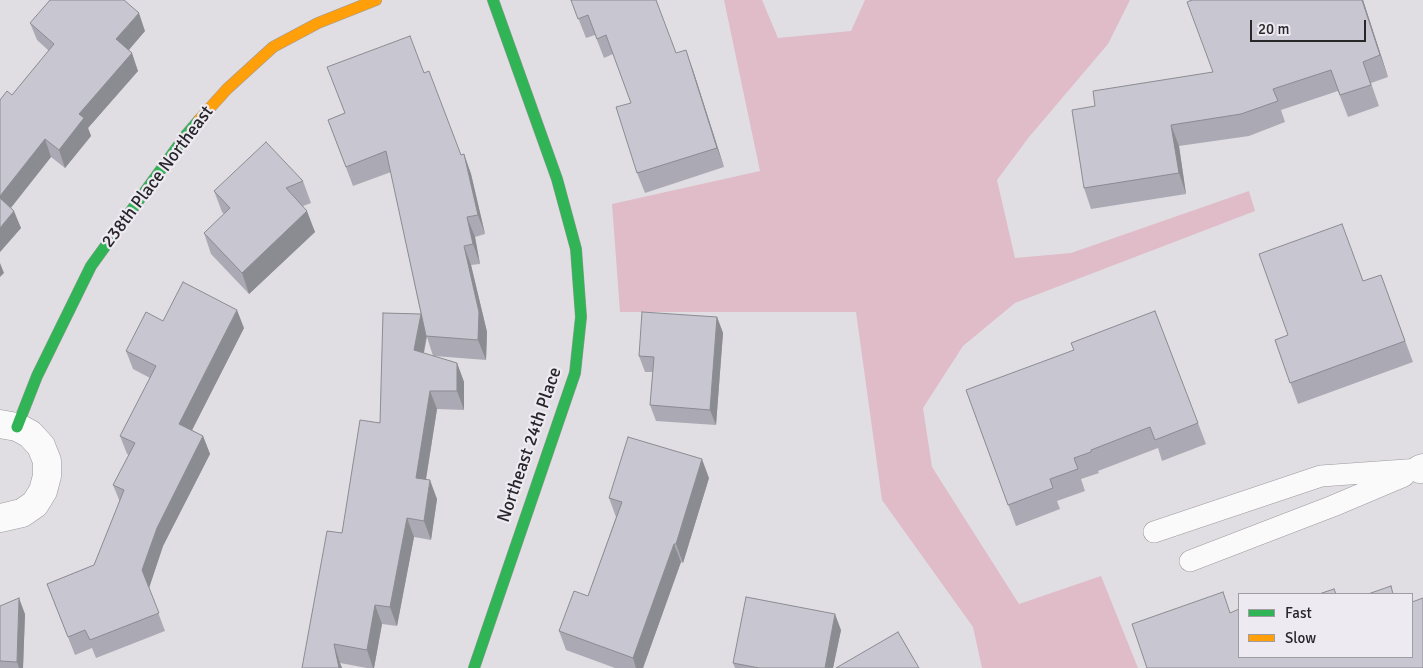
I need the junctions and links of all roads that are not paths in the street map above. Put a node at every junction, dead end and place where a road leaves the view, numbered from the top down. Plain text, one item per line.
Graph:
1 (376, 0) edge
2 (493, 0) edge
3 (8, 425) edge
4 (1421, 469) edge
5 (0, 518) edge
6 (1154, 532) dead end
7 (1190, 560) dead end
8 (474, 668) edge

1 - 3 street, 238th Place Northeast
2 - 8 street, Northeast 24th Place
3 - 5 street, 238th Place Northeast
4 - 6 lane
4 - 7 lane

